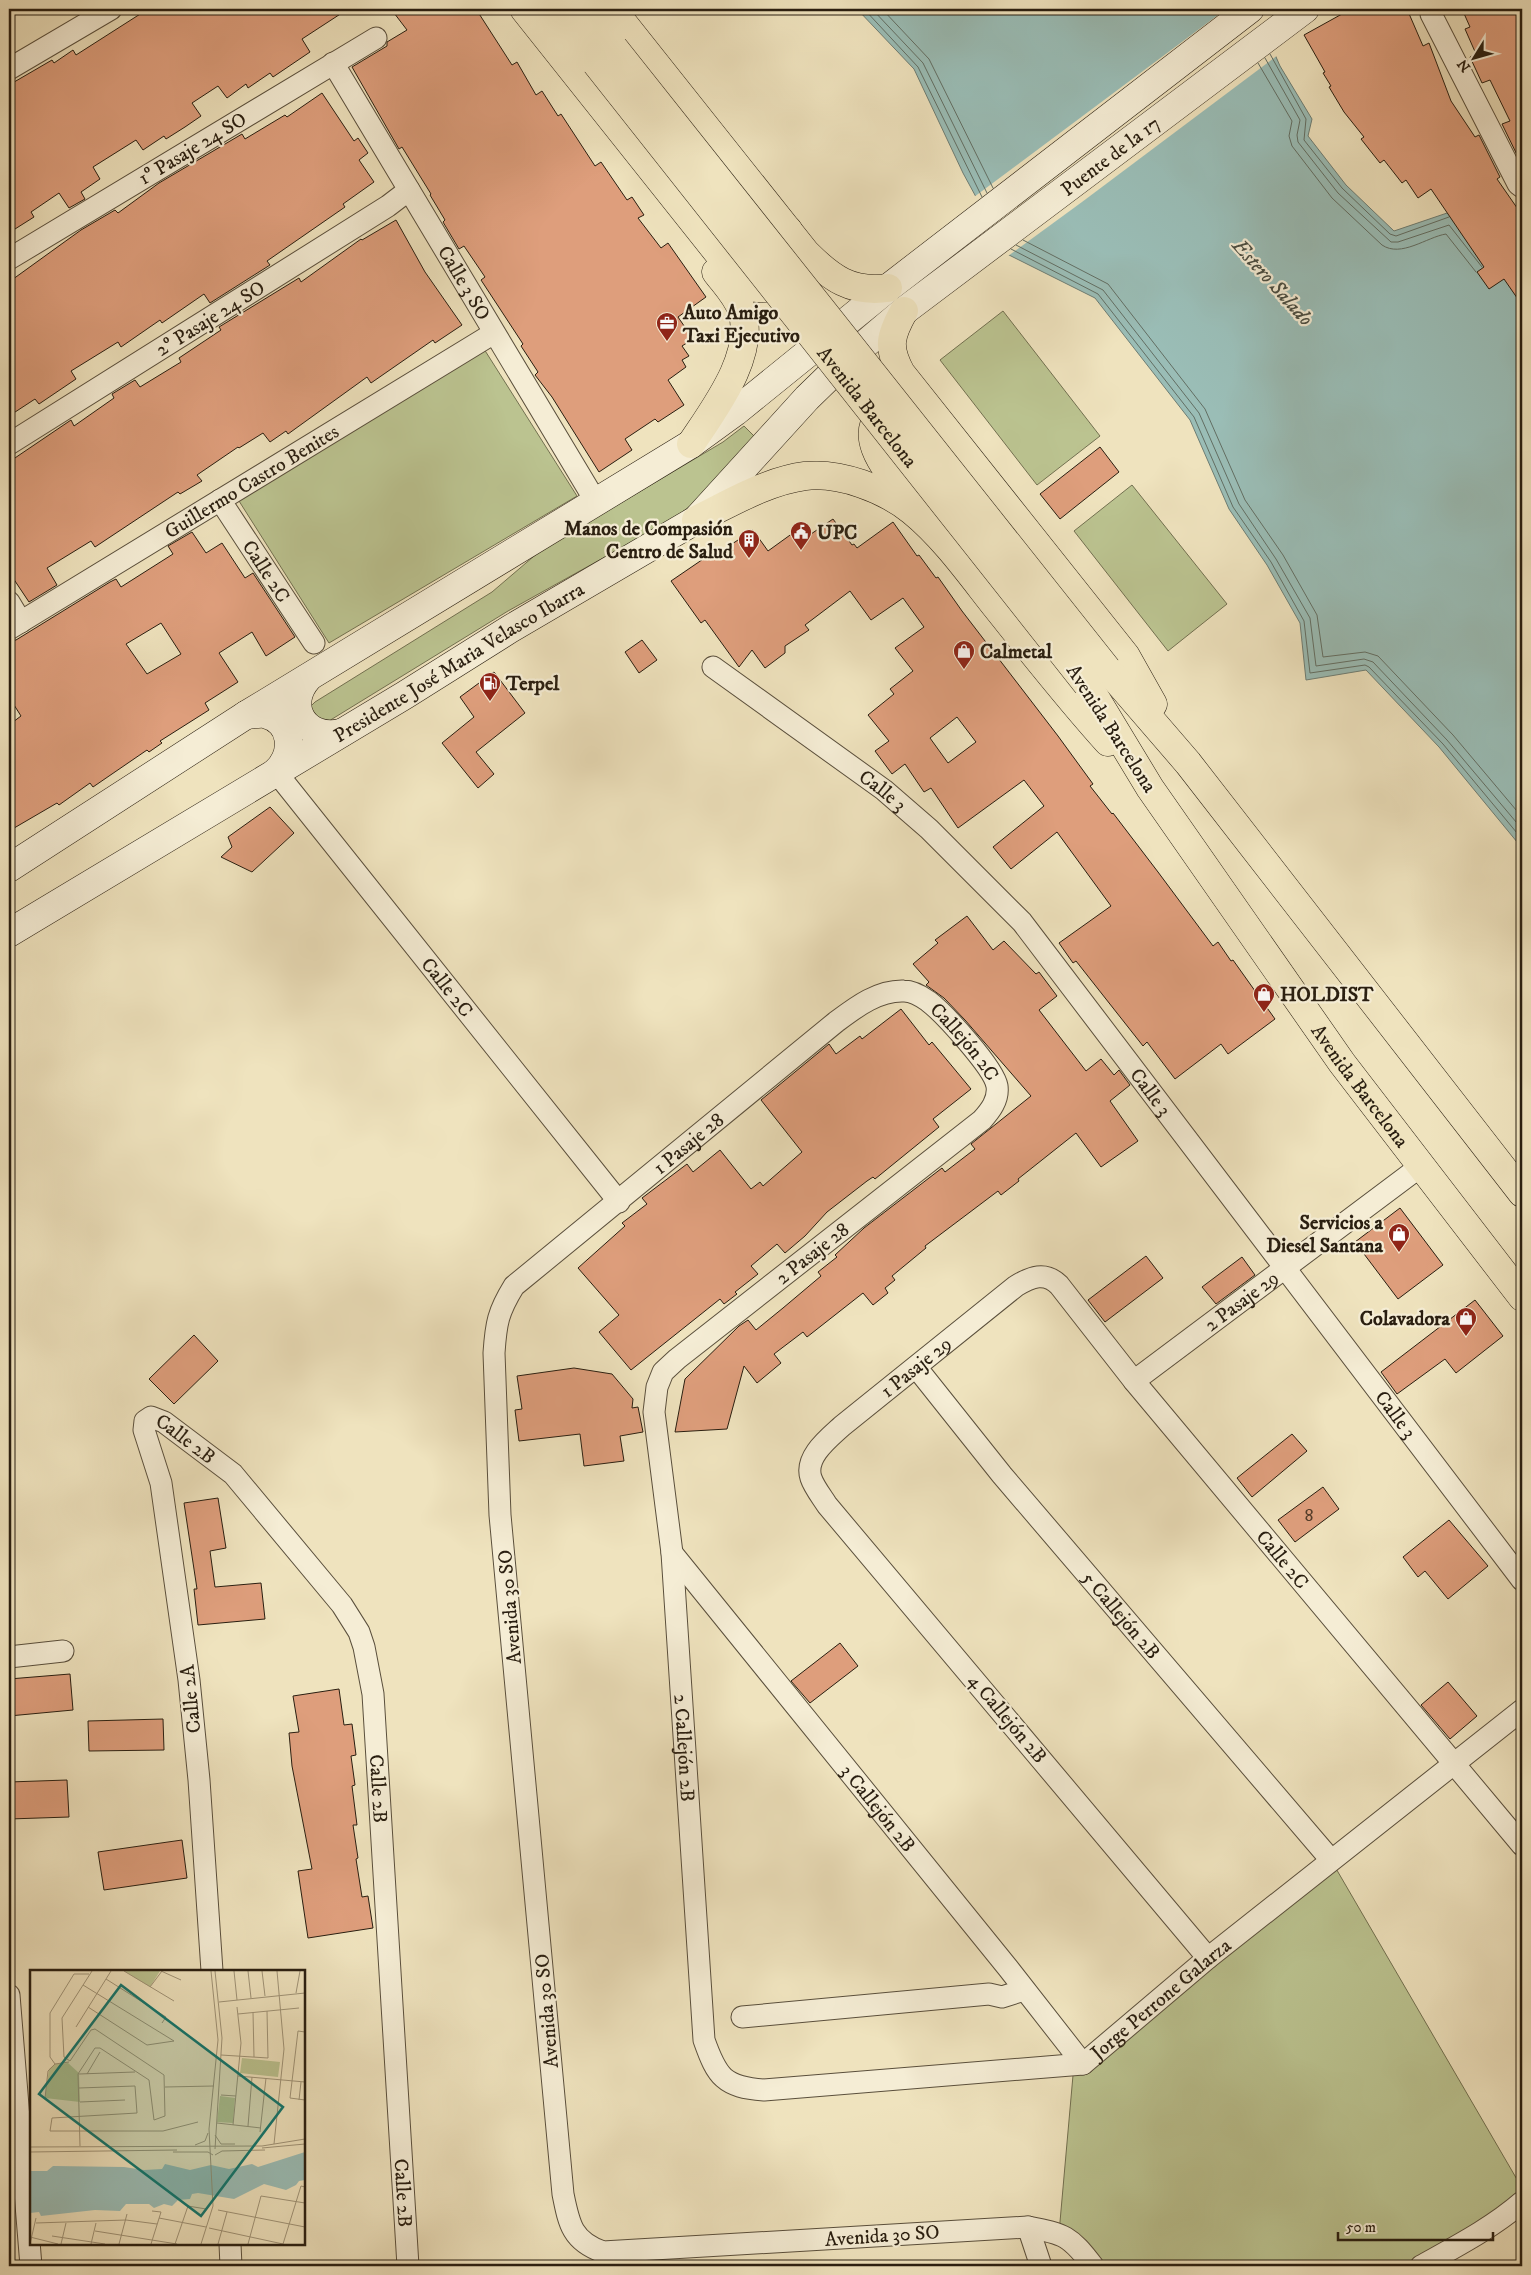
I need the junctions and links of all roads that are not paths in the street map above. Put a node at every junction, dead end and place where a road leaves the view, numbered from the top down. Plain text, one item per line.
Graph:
1 (111, 9) edge
2 (524, 9) edge
3 (553, 9) edge
4 (583, 9) edge
5 (612, 9) edge
6 (1250, 9) edge
7 (1305, 9) edge
8 (1431, 14) dead end
9 (376, 38) dead end
10 (605, 55) junction
11 (332, 63) junction
12 (9, 69) edge
13 (648, 166) junction
14 (1520, 186) edge
15 (408, 190) junction
16 (788, 230) junction
17 (9, 259) edge
18 (894, 284) junction
19 (910, 307) junction
20 (494, 333) junction
21 (936, 418) junction
22 (9, 444) edge
23 (691, 444) junction
24 (220, 500) junction
25 (596, 502) junction
26 (696, 520) junction
27 (946, 543) junction
28 (9, 602) edge
29 (15, 625) edge
30 (314, 643) dead end
31 (713, 667) dead end
32 (1097, 677) junction
33 (308, 678) junction
34 (246, 715) junction
35 (341, 733) junction
36 (1188, 762) junction
37 (276, 772) junction
38 (1150, 788) junction
39 (9, 868) edge
40 (9, 933) edge
41 (906, 991) joint
42 (992, 1108) joint
43 (1421, 1166) junction
44 (1522, 1193) edge
45 (619, 1202) junction
46 (1286, 1268) junction
47 (1501, 1269) junction
48 (1044, 1276) joint
49 (1522, 1288) edge
50 (1522, 1297) edge
51 (496, 1327) joint
52 (916, 1367) junction
53 (1134, 1382) junction
54 (654, 1412) joint
55 (144, 1430) joint
56 (810, 1477) joint
57 (672, 1553) junction
58 (1522, 1580) edge
59 (63, 1651) dead end
60 (9, 1657) edge
61 (1522, 1710) edge
62 (1454, 1762) junction
63 (1522, 1845) edge
64 (1330, 1860) junction
65 (1208, 1958) junction
66 (1008, 1968) junction
67 (212, 1970) edge
68 (1024, 1990) junction
69 (989, 1994) junction
70 (9, 1995) edge
71 (742, 2017) dead end
72 (1083, 2064) junction
73 (724, 2079) joint
74 (1522, 2202) edge
75 (1028, 2227) junction
76 (230, 2245) edge
77 (31, 2266) edge
78 (231, 2266) edge
79 (408, 2266) edge
80 (1042, 2266) edge
81 (1093, 2266) edge
82 (1420, 2266) edge

1 - 12 street
2 - 13 main road
3 - 10 main road, Avenida Barcelona
4 - 10 main road, Avenida Barcelona
5 - 16 main road
6 - 18 main road, Puente de la 17
7 - 19 main road, Puente de la 17
8 - 14 street
9 - 11 street, 1º Pasaje 24 SO
10 - 32 main road, Avenida Barcelona, bridge
11 - 15 street, Calle 3 SO
11 - 17 street, 1º Pasaje 24 SO
13 - 16 main road
13 - 23 main road
15 - 20 street, Calle 3 SO
15 - 22 street, 2º Pasaje 24 SO
16 - 18 main road
18 - 23 main road
19 - 21 main road
19 - 26 main road, Presidente José Maria Velasco Ibarra
20 - 24 street, Guillermo Castro Benites
20 - 25 street, Calle 3 SO
21 - 27 main road
21 - 36 main road
23 - 25 main road
24 - 29 street, Guillermo Castro Benites
24 - 30 street, Calle 2C
25 - 33 main road
26 - 27 main road
26 - 35 main road, Presidente José Maria Velasco Ibarra
27 - 38 main road
28 - 29 street
31 - 46 street, Calle 3
32 - 36 main road, Avenida Barcelona
32 - 38 main road, Avenida Barcelona
33 - 34 main road
33 - 35 main road
34 - 37 main road
34 - 39 main road
35 - 37 main road, Presidente José Maria Velasco Ibarra
36 - 44 main road, Avenida Barcelona
37 - 40 main road, Presidente José Maria Velasco Ibarra
37 - 45 street, Calle 2C
38 - 43 main road, Avenida Barcelona
41 - 42 street, Callejón 2C
41 - 45 street, 1 Pasaje 28
42 - 54 street, 2 Pasaje 28
43 - 46 street, 2 Pasaje 29
43 - 47 main road, Avenida Barcelona
45 - 51 street, 1 Pasaje 28
46 - 53 street, 2 Pasaje 29
46 - 58 street, Calle 3
47 - 49 main road
47 - 50 main road, Avenida Barcelona
48 - 52 street, 1 Pasaje 29
48 - 53 street, Calle 2C
51 - 75 street, Avenida 30 SO
52 - 56 street, 1 Pasaje 29
52 - 64 street, 5 Callejón 2B
53 - 62 street, Calle 2C
54 - 57 street, 2 Callejón 2B
55 - 67 street, Calle 2A
55 - 79 street, Calle 2B
56 - 65 street, 4 Callejón 2B
57 - 66 street, 3 Callejón 2B
57 - 73 street, 2 Callejón 2B
59 - 60 street
61 - 62 street, Jorge Perrone Galarza
62 - 63 street, Calle 2C
62 - 64 street, Jorge Perrone Galarza
64 - 65 street, Jorge Perrone Galarza
65 - 72 street, Jorge Perrone Galarza
66 - 68 street, 3 Callejón 2B
66 - 69 street
68 - 69 street
68 - 72 street, 3 Callejón 2B
69 - 71 street
70 - 77 street
72 - 73 street, Jorge Perrone Galarza
74 - 82 street
75 - 80 street
75 - 81 street, Avenida 30 SO
76 - 78 street

